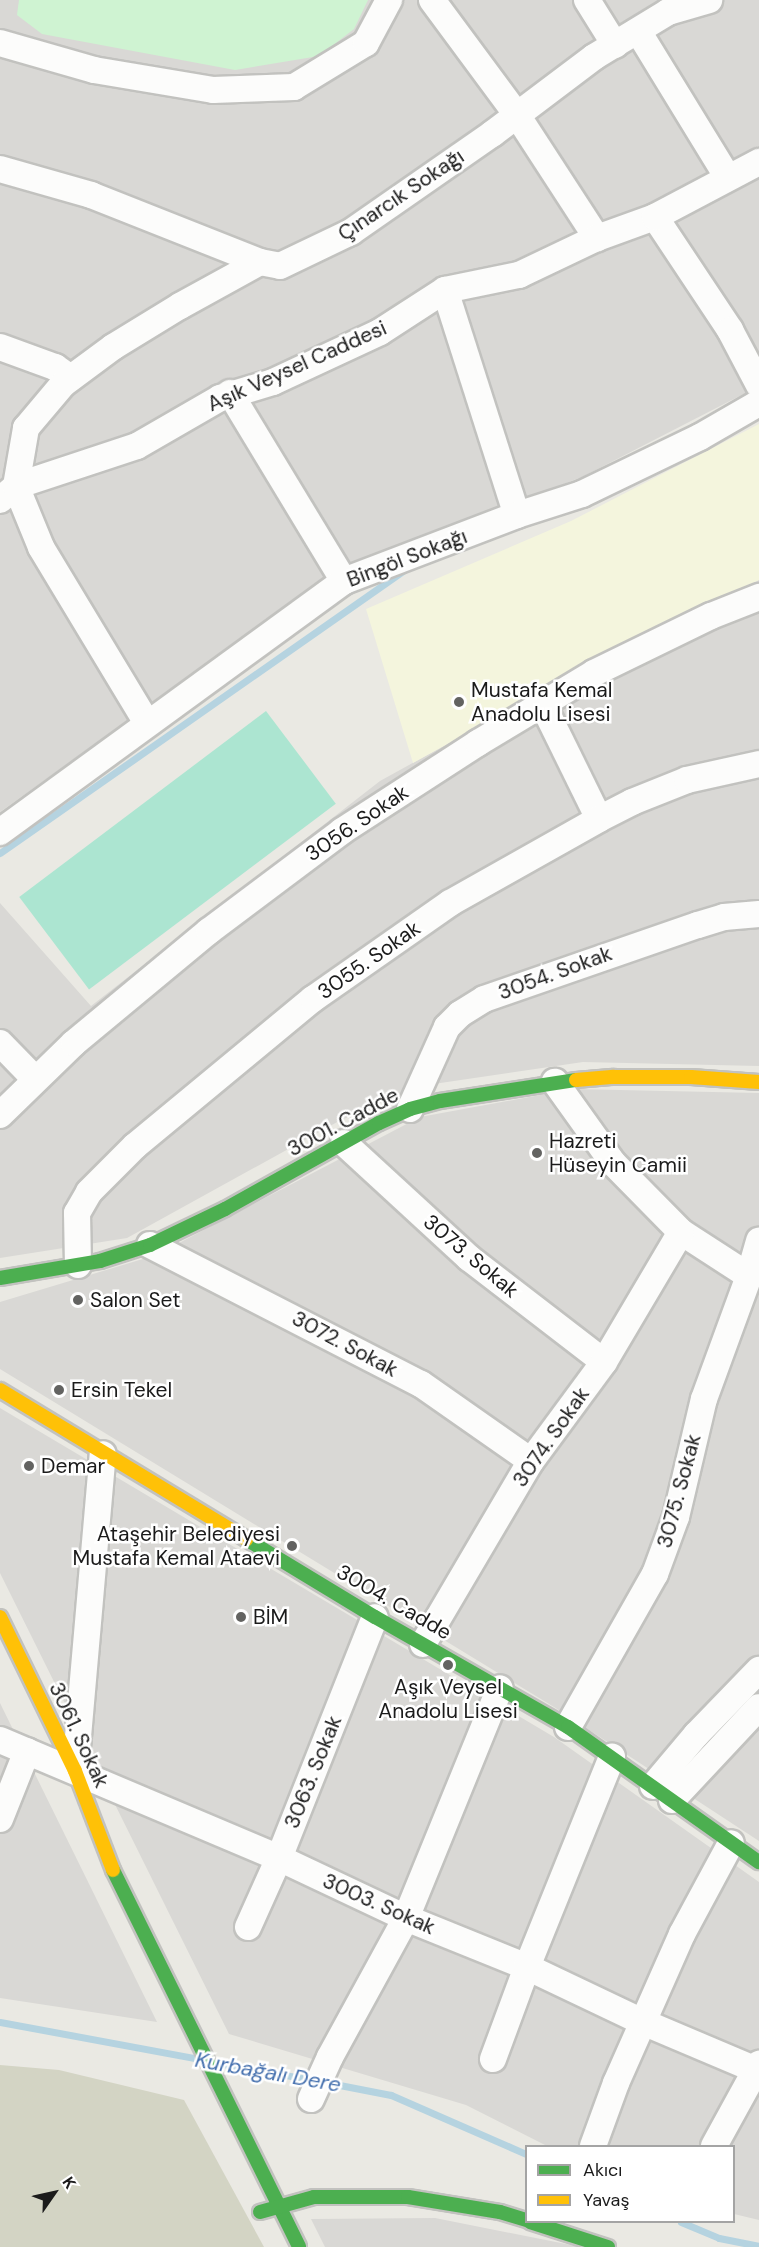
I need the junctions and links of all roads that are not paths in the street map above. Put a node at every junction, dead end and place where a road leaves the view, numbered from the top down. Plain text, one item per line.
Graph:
1 (389, 0) edge
2 (432, 0) edge
3 (587, 0) edge
4 (709, 0) edge
5 (638, 31) junction
6 (0, 43) edge
7 (615, 45) junction
8 (517, 115) junction
9 (759, 162) edge
10 (0, 169) edge
11 (728, 178) junction
12 (655, 217) junction
13 (597, 238) junction
14 (260, 262) junction
15 (445, 290) junction
16 (0, 347) edge
17 (71, 378) junction
18 (759, 386) edge
19 (230, 393) junction
20 (759, 403) edge
21 (8, 493) edge
22 (517, 515) junction
23 (344, 580) junction
24 (759, 597) edge
25 (542, 703) junction
26 (147, 723) junction
27 (759, 764) edge
28 (599, 819) junction
29 (0, 832) edge
30 (759, 914) edge
31 (0, 1043) edge
32 (35, 1079) junction
33 (555, 1082) junction
34 (759, 1082) edge
35 (410, 1109) junction
36 (0, 1115) edge
37 (344, 1143) junction
38 (681, 1232) junction
39 (759, 1240) edge
40 (150, 1245) junction
41 (78, 1265) junction
42 (749, 1276) junction
43 (0, 1278) edge
44 (604, 1362) junction
45 (0, 1390) edge
46 (103, 1454) junction
47 (531, 1461) junction
48 (0, 1617) edge
49 (375, 1617) junction
50 (423, 1644) junction
51 (759, 1670) edge
52 (500, 1688) junction
53 (759, 1707) edge
54 (568, 1727) junction
55 (0, 1740) edge
56 (27, 1752) junction
57 (612, 1757) junction
58 (75, 1771) junction
59 (662, 1793) junction
60 (0, 1819) edge
61 (731, 1843) junction
62 (279, 1858) junction
63 (759, 1862) edge
64 (114, 1872) junction
65 (117, 1914) dead end
66 (406, 1918) junction
67 (248, 1927) dead end
68 (527, 1967) junction
69 (643, 2022) junction
70 (493, 2060) dead end
71 (758, 2067) edge
72 (311, 2100) dead end
73 (596, 2137) edge
74 (715, 2145) edge
75 (279, 2207) junction
76 (525, 2220) edge
77 (533, 2223) edge
78 (268, 2230) dead end
79 (563, 2234) edge
80 (299, 2247) edge
81 (608, 2247) edge

1 - 6 street
2 - 8 street
3 - 7 street
4 - 5 street, Çınarcık Sokağı
5 - 7 street, Çınarcık Sokağı
5 - 11 street
7 - 8 street, Çınarcık Sokağı
8 - 13 street
8 - 14 street, Çınarcık Sokağı
9 - 11 street, Aşık Veysel Caddesi
10 - 14 street
11 - 12 street, Aşık Veysel Caddesi
12 - 13 street, Aşık Veysel Caddesi
12 - 18 street
13 - 15 street, Aşık Veysel Caddesi
14 - 17 street, Çınarcık Sokağı
15 - 19 street, Aşık Veysel Caddesi
15 - 22 street
16 - 17 street
17 - 21 street, Çınarcık Sokağı
19 - 21 street, Aşık Veysel Caddesi
19 - 23 street
20 - 22 street, Bingöl Sokağı
21 - 26 street
22 - 23 street, Bingöl Sokağı
23 - 26 street, Bingöl Sokağı
24 - 25 street, 3056. Sokak
25 - 28 street
25 - 32 street, 3056. Sokak
26 - 29 street, Bingöl Sokağı
27 - 28 street, 3055. Sokak
28 - 41 street, 3055. Sokak
30 - 35 street, 3054. Sokak
31 - 32 street
32 - 36 street, 3056. Sokak
33 - 34 main road, 3001. Cadde
33 - 35 main road, 3001. Cadde
33 - 38 street
35 - 37 main road, 3001. Cadde
37 - 40 main road, 3001. Cadde
37 - 44 street, 3073. Sokak
38 - 42 street
38 - 44 street, 3074. Sokak
39 - 42 street, 3075. Sokak
40 - 41 main road, 3001. Cadde
40 - 47 street, 3072. Sokak
41 - 43 main road, 3001. Cadde
42 - 54 street, 3075. Sokak
44 - 47 street, 3074. Sokak
45 - 46 main road, 3004. Cadde
46 - 49 main road, 3004. Cadde
46 - 58 street
47 - 50 street, 3074. Sokak
48 - 58 main road, 3061. Sokak
49 - 50 main road, 3004. Cadde
49 - 62 street, 3063. Sokak
50 - 52 main road, 3004. Cadde
51 - 59 street
52 - 54 main road, 3004. Cadde
52 - 66 street
53 - 59 street
54 - 57 main road, 3004. Cadde
55 - 56 street, 3003. Sokak
56 - 58 street, 3003. Sokak
56 - 60 street
57 - 59 main road, 3004. Cadde
57 - 68 street
58 - 62 street, 3003. Sokak
58 - 64 main road, 3061. Sokak
59 - 61 main road, 3004. Cadde
61 - 63 main road, 3004. Cadde
61 - 69 street
62 - 66 street, 3003. Sokak
62 - 67 street, 3063. Sokak
64 - 65 main road
64 - 75 main road
66 - 68 street, 3003. Sokak
66 - 72 street
68 - 69 street, 3003. Sokak
68 - 70 street
69 - 71 street, 3003. Sokak
69 - 73 street
71 - 74 street
75 - 76 main road
75 - 78 main road
75 - 80 main road
77 - 79 main road
79 - 81 main road

